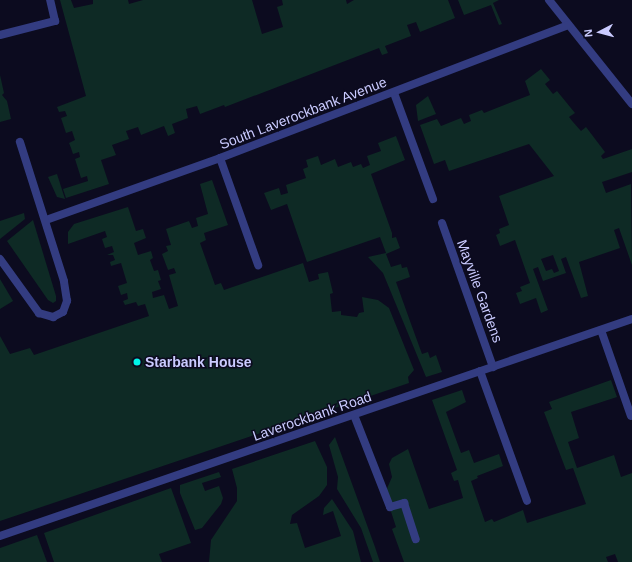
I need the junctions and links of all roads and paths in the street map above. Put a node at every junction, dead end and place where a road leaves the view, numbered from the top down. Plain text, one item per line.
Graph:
1 (50, 0) edge
2 (549, 0) edge
3 (568, 25) junction
4 (0, 35) edge
5 (394, 93) junction
6 (632, 104) edge
7 (20, 142) dead end
8 (220, 158) junction
9 (433, 199) dead end
10 (46, 220) junction
11 (442, 223) dead end
12 (0, 259) edge
13 (258, 265) dead end
14 (632, 319) edge
15 (601, 330) junction
16 (493, 367) junction
17 (480, 371) junction
18 (354, 415) junction
19 (631, 416) edge
20 (527, 501) dead end
21 (0, 536) edge
22 (416, 539) dead end

1 - 4 street
2 - 3 street
3 - 5 street, South Laverockbank Avenue
3 - 6 street
5 - 8 street, South Laverockbank Avenue
5 - 9 street
7 - 10 street
8 - 10 street, South Laverockbank Avenue
8 - 13 street
10 - 12 street
11 - 16 street, Mayville Gardens
14 - 15 street, Laverockbank Road
15 - 16 street, Laverockbank Road
15 - 19 street
16 - 17 street, Laverockbank Road
17 - 18 street, Laverockbank Road
17 - 20 street
18 - 21 street, Laverockbank Road
18 - 22 street

